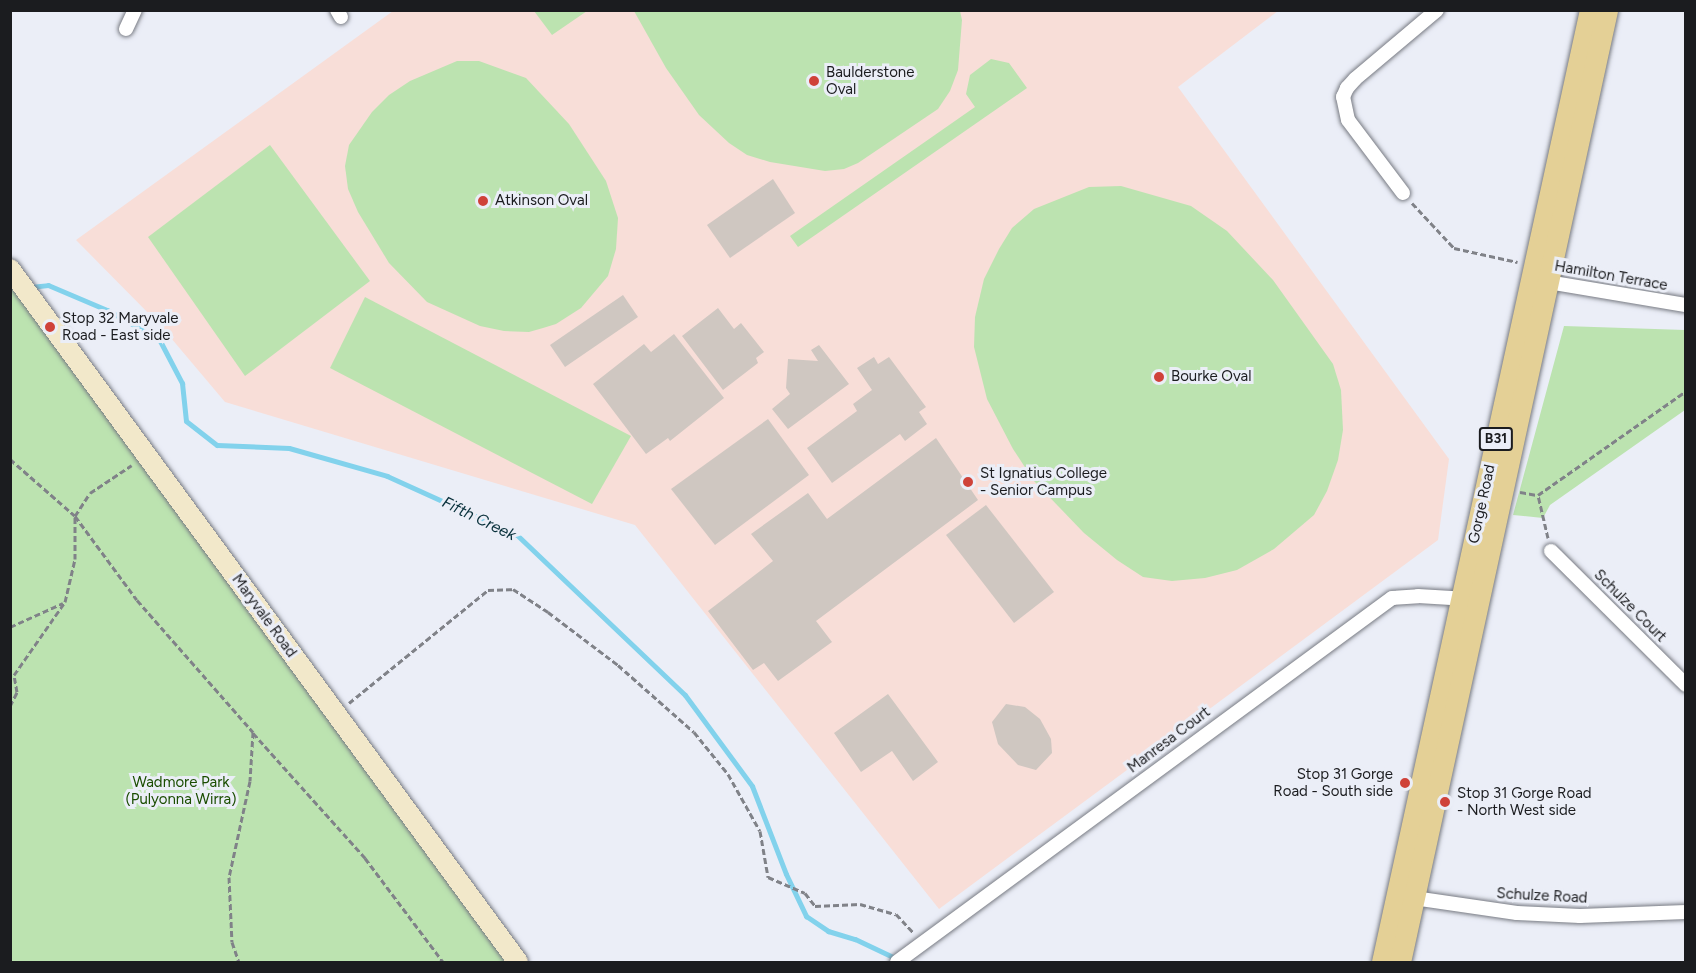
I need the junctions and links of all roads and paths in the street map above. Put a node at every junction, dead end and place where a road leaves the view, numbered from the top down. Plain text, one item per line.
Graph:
1 (135, 10) edge
2 (1437, 10) edge
3 (1590, 10) edge
4 (1606, 10) edge
5 (126, 29) dead end
6 (1403, 193) joint
7 (14, 273) edge
8 (1538, 276) junction
9 (1686, 305) edge
10 (1686, 391) edge
11 (147, 455) junction
12 (10, 459) edge
13 (1516, 491) dead end
14 (1538, 495) junction
15 (75, 516) junction
16 (1551, 551) joint
17 (1470, 599) junction
18 (64, 602) junction
19 (10, 627) edge
20 (1686, 684) edge
21 (10, 706) edge
22 (336, 714) junction
23 (253, 732) junction
24 (1406, 896) junction
25 (1686, 912) edge
26 (923, 944) junction
27 (239, 963) edge
28 (442, 963) edge
29 (518, 963) edge
30 (897, 963) edge
31 (1382, 963) edge
32 (1400, 963) edge

1 - 5 street
2 - 6 street
3 - 8 main road, Gorge Road / B31
4 - 8 main road, Gorge Road / B31
6 - 8 path
7 - 11 main road, Maryvale Road
8 - 9 street, Hamilton Terrace
8 - 17 main road, Gorge Road / B31
10 - 14 path
11 - 15 path
11 - 22 main road, Maryvale Road
12 - 15 path
13 - 14 path
14 - 16 path
15 - 18 path
15 - 23 path
16 - 20 street, Schulze Court
17 - 24 main road, Gorge Road / B31
17 - 26 street, Manresa Court
18 - 19 path
18 - 21 path
22 - 26 path
22 - 29 main road, Maryvale Road
23 - 27 path
23 - 28 path
24 - 25 street, Schulze Road
24 - 31 main road, Gorge Road / B31
24 - 32 main road, Gorge Road / B31
26 - 30 street, Manresa Court

